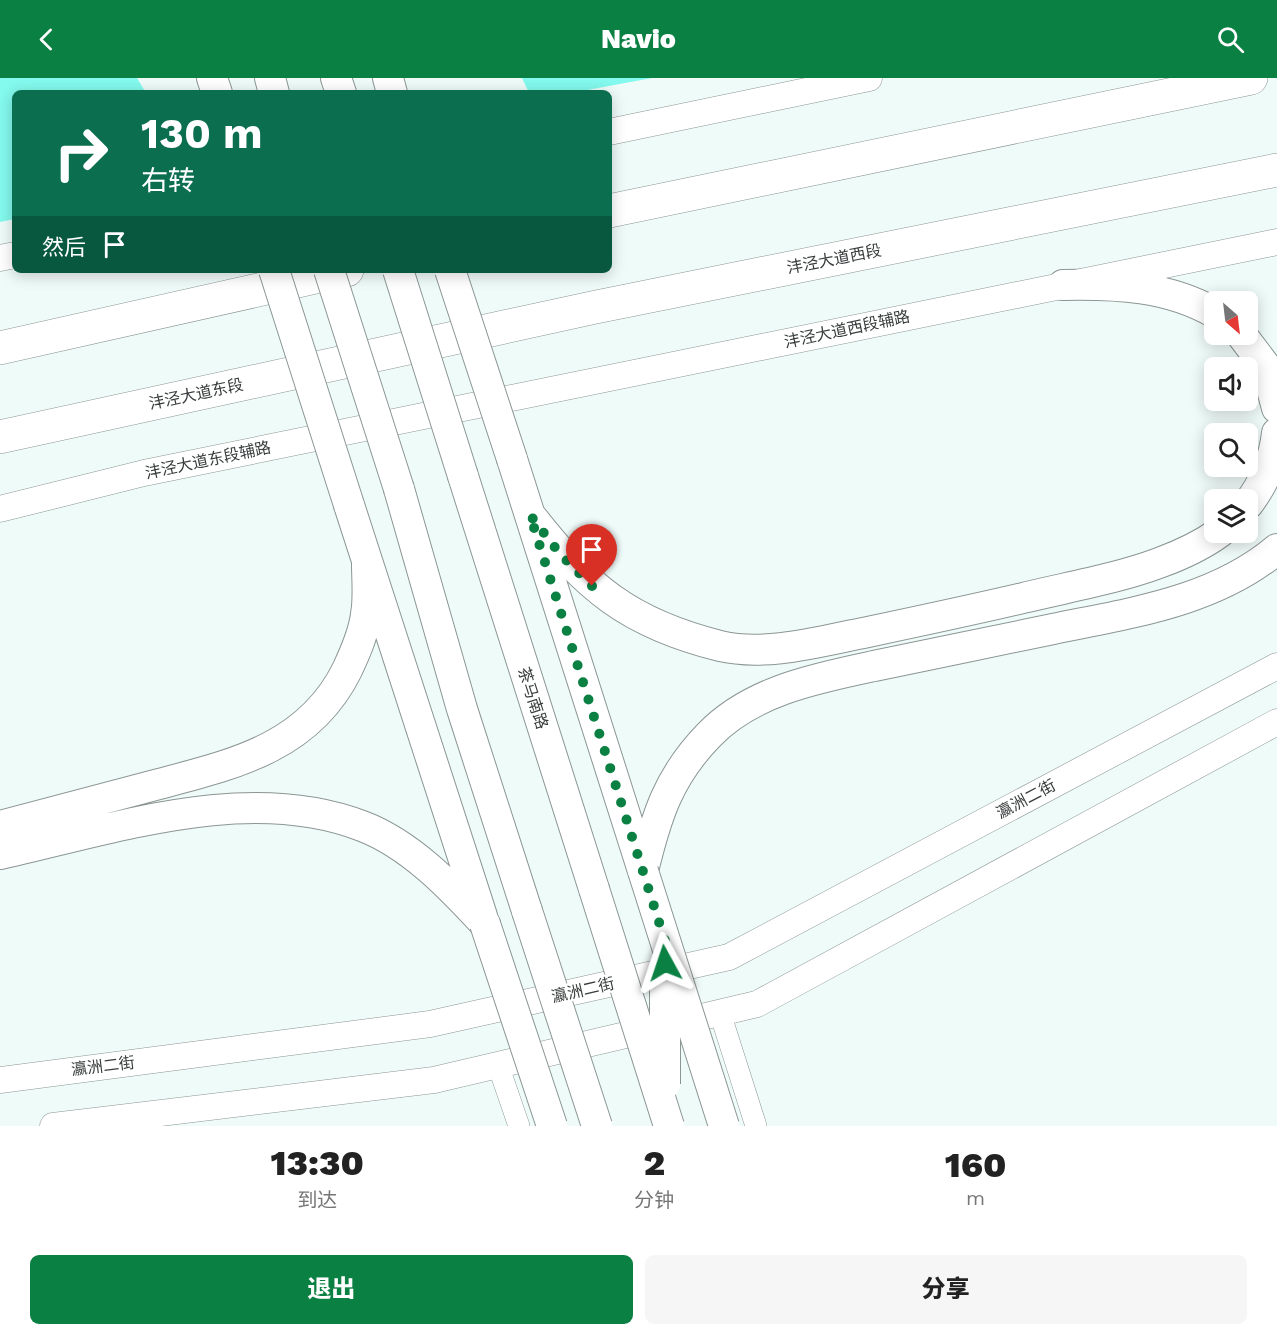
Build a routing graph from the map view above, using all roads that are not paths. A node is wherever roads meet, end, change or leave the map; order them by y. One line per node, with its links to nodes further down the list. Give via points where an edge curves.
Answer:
1 (869, 78): 3 (street)
2 (1251, 78): 5 (main road)
3 (612, 131)
4 (1277, 170): 16 (main road, 沣泾大道西段)
5 (612, 210)
6 (1277, 242): 12 (street, 沣泾大道西段辅路)
7 (275, 273): 26 (main road, bridge)
8 (330, 273): 42 (main road, bridge, via 399,489 462,709)
9 (333, 273): 15 (main road)
10 (399, 273): 38 (main road, 茶马南路, bridge)
11 (451, 273): 23 (main road, bridge)
12 (1063, 285): 13 (main road, via 1110,284 1155,291); 18 (street, 沣泾大道西段辅路)
13 (1204, 307)
14 (1249, 345): 17 (main road, via 1266,367)
15 (0, 348)
16 (392, 351): 20 (main road, 沣泾大道东段)
17 (1277, 408)
18 (418, 417): 22 (street, 沣泾大道东段辅路, via 144,473)
19 (1277, 433): 21 (main road, via 1271,465)
20 (0, 437)
21 (1258, 491)
22 (0, 509)
23 (530, 515): 24 (main road, via 560,554 592,586 638,617 723,646 755,648 791,647 961,613 1131,572 1181,555); 31 (main road)
24 (1204, 541)
25 (1277, 549): 31 (main road, via 1221,583 1162,606 839,674 768,695 739,710 710,734 680,769 657,815)
26 (367, 564): 29 (main road, via 366,615 354,655 337,689 316,716 288,738 216,770); 32 (main road)
27 (1277, 666): 37 (street, 瀛洲二街, via 729,957 430,1024)
28 (1277, 722): 35 (street, via 756,1004)
29 (0, 826)
30 (0, 854): 32 (main road, via 181,814 274,806 362,826 403,849)
31 (643, 872): 33 (main road, bridge)
32 (485, 924): 34 (main road, bridge)
33 (665, 941): 38 (main road, bridge); 43 (main road, bridge)
34 (510, 999): 41 (main road, bridge); 42 (main road, bridge)
35 (720, 1013): 36 (street); 44 (street)
36 (498, 1065): 39 (street, via 434,1080); 40 (street)
37 (0, 1080)
38 (667, 1120)
39 (53, 1126)
40 (519, 1126)
41 (552, 1126)
42 (595, 1126)
43 (724, 1126)
44 (756, 1126)

